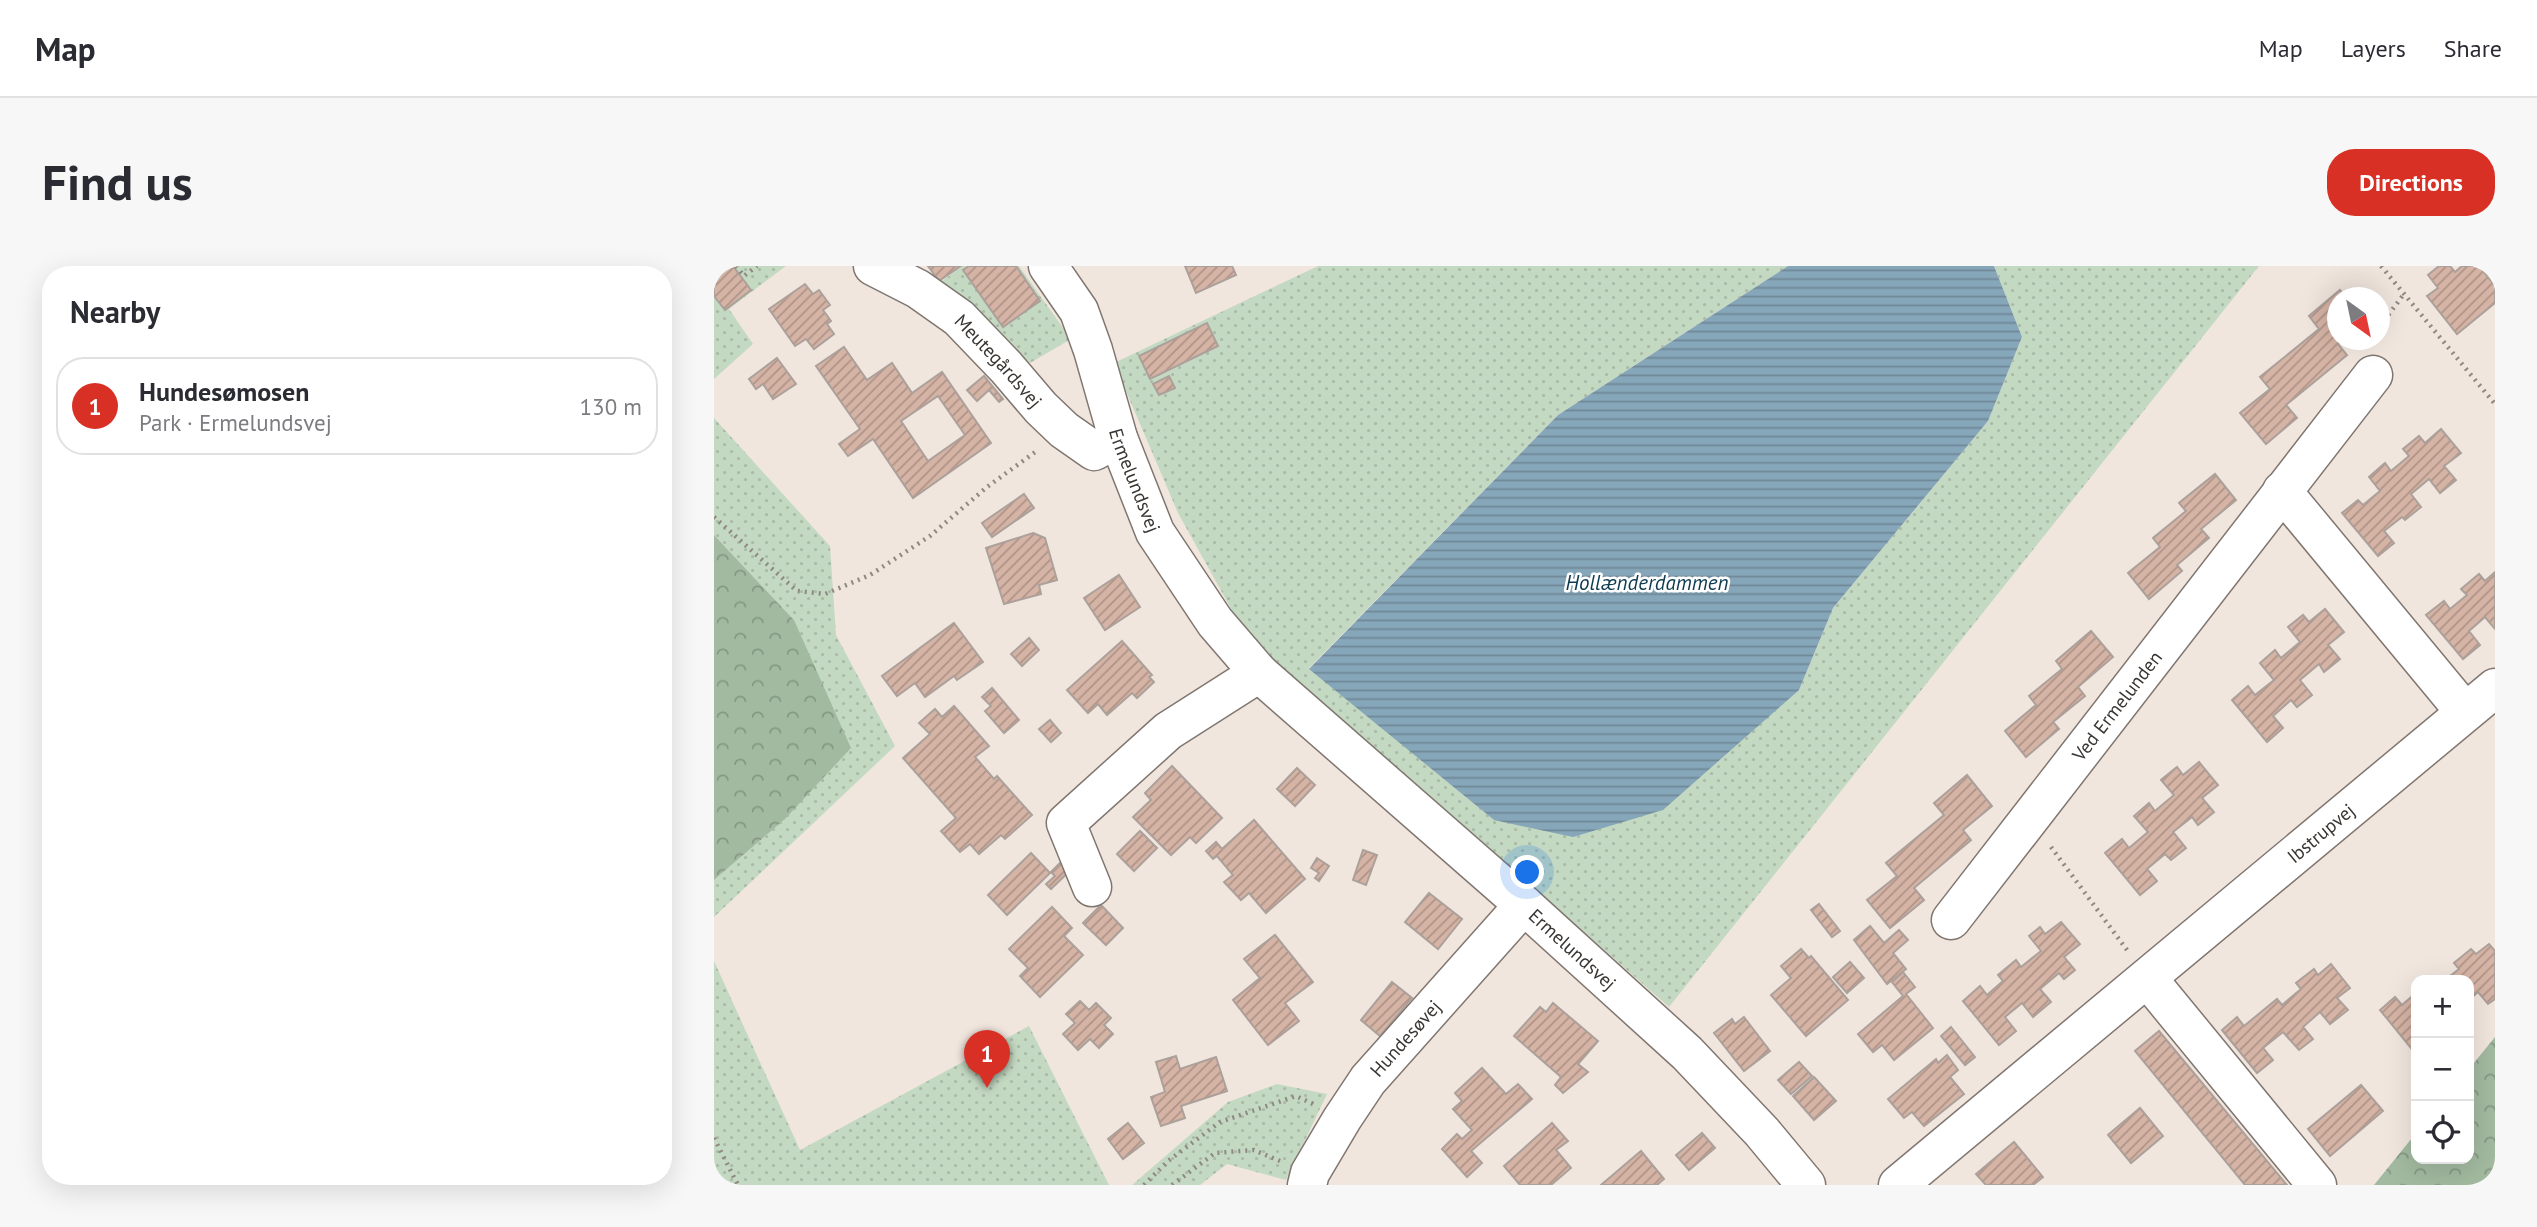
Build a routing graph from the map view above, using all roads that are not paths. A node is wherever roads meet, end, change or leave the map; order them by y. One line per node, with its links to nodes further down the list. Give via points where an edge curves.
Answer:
1 (873, 266): 4 (street, Meutegårdsvej, via 918,289 959,318 1064,430 1094,451)
2 (1048, 266): 4 (street, Ermelundsvej, via 1079,311)
3 (2373, 375): 5 (street, Ved Ermelunden)
4 (1118, 438): 6 (street, Ermelundsvej, via 1154,532 1215,622)
5 (2282, 491): 8 (street); 11 (street, Ved Ermelunden)
6 (1259, 673): 9 (street, via 1168,731 1066,823); 10 (street, Ermelundsvej)
7 (2495, 688): 8 (street, Ibstrupvej)
8 (2465, 712): 12 (street, Ibstrupvej)
9 (1092, 887)
10 (1524, 905): 13 (street, Hundesøvej, via 1368,1080); 14 (street, Ermelundsvej, via 1688,1052)
11 (1951, 920)
12 (2148, 979): 15 (street, Ibstrupvej); 16 (street)
13 (1309, 1179)
14 (1806, 1185)
15 (1898, 1185)
16 (2316, 1185)

